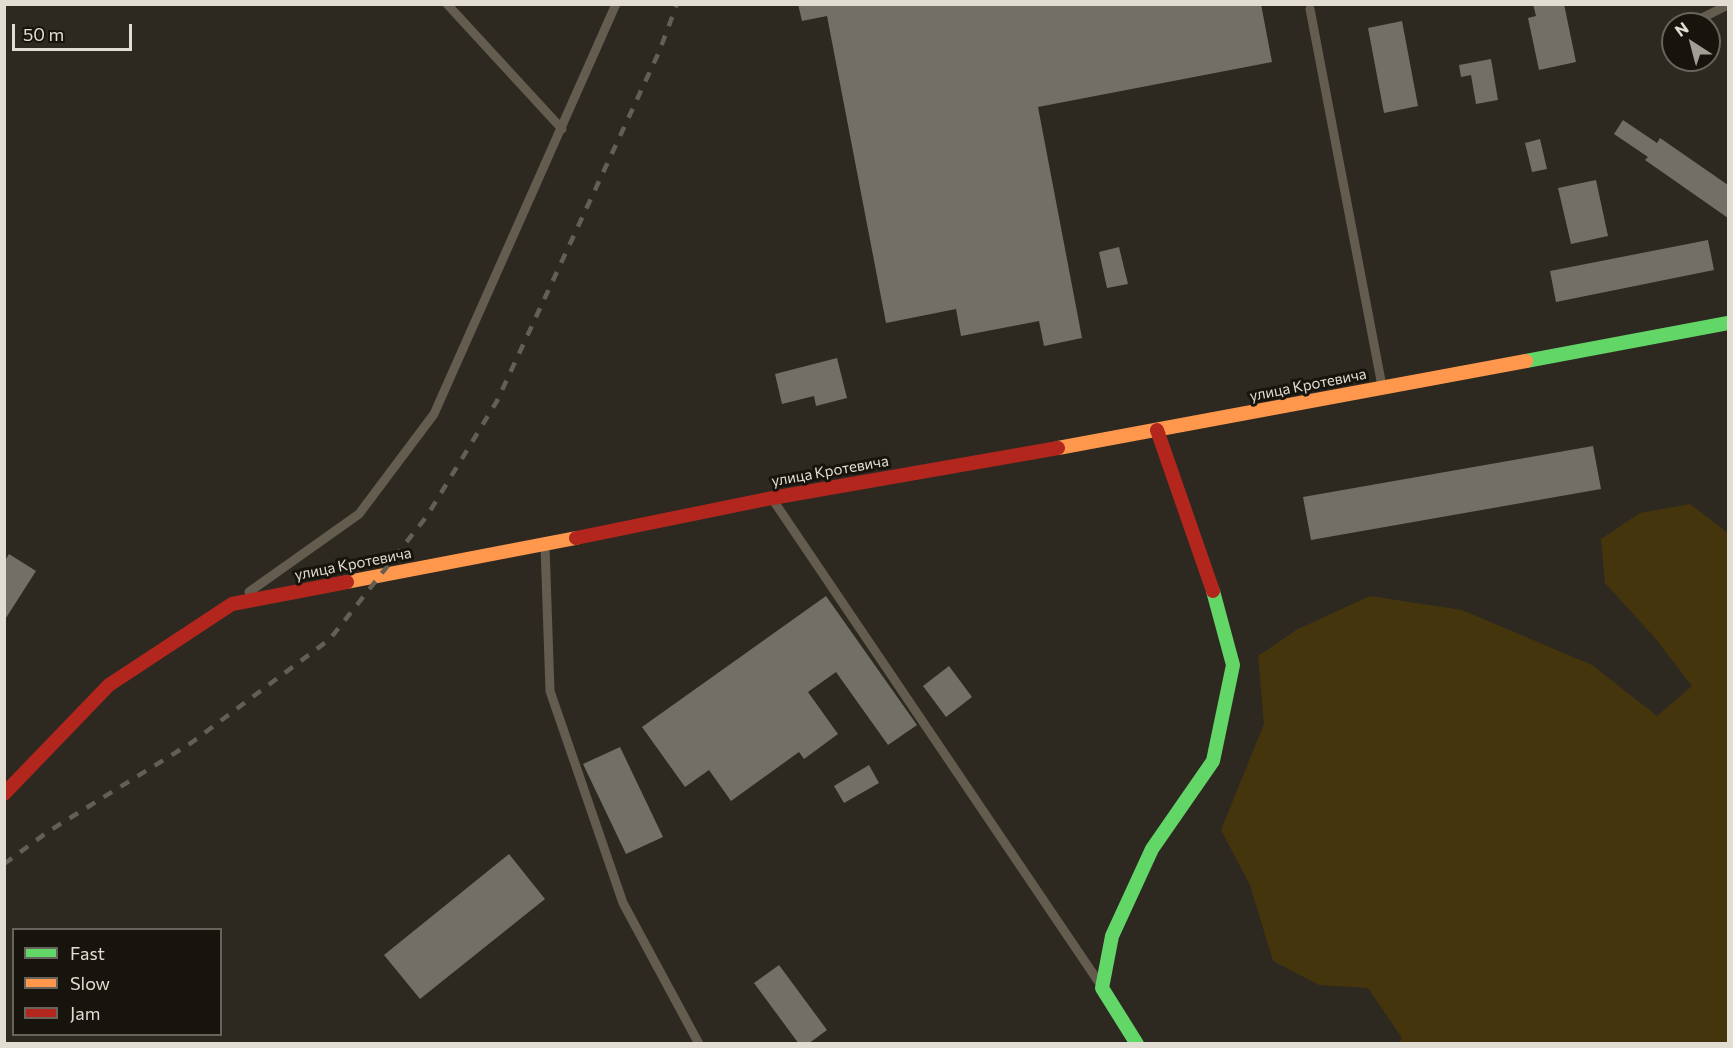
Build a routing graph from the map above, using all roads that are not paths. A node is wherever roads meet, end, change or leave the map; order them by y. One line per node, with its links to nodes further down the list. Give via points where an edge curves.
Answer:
1 (447, 4): 6 (lane)
2 (616, 4): 6 (lane)
3 (1728, 5): 5 (lane)
4 (1310, 9): 8 (lane)
5 (1714, 12)
6 (562, 129): 12 (lane, via 434,414 359,514)
7 (1728, 323): 8 (street, улица Кротевича)
8 (1382, 388): 9 (street, улица Кротевича)
9 (1157, 430): 10 (street, улица Кротевича); 14 (street, via 1208,574 1233,665 1213,760 1152,849 1112,936)
10 (772, 498): 11 (street, улица Кротевича); 14 (lane)
11 (545, 544): 12 (street, улица Кротевича); 15 (lane, via 550,691 623,903)
12 (232, 603): 13 (street, улица Кротевича, via 109,685)
13 (4, 794)
14 (1102, 988): 16 (street)
15 (699, 1044)
16 (1137, 1044)

